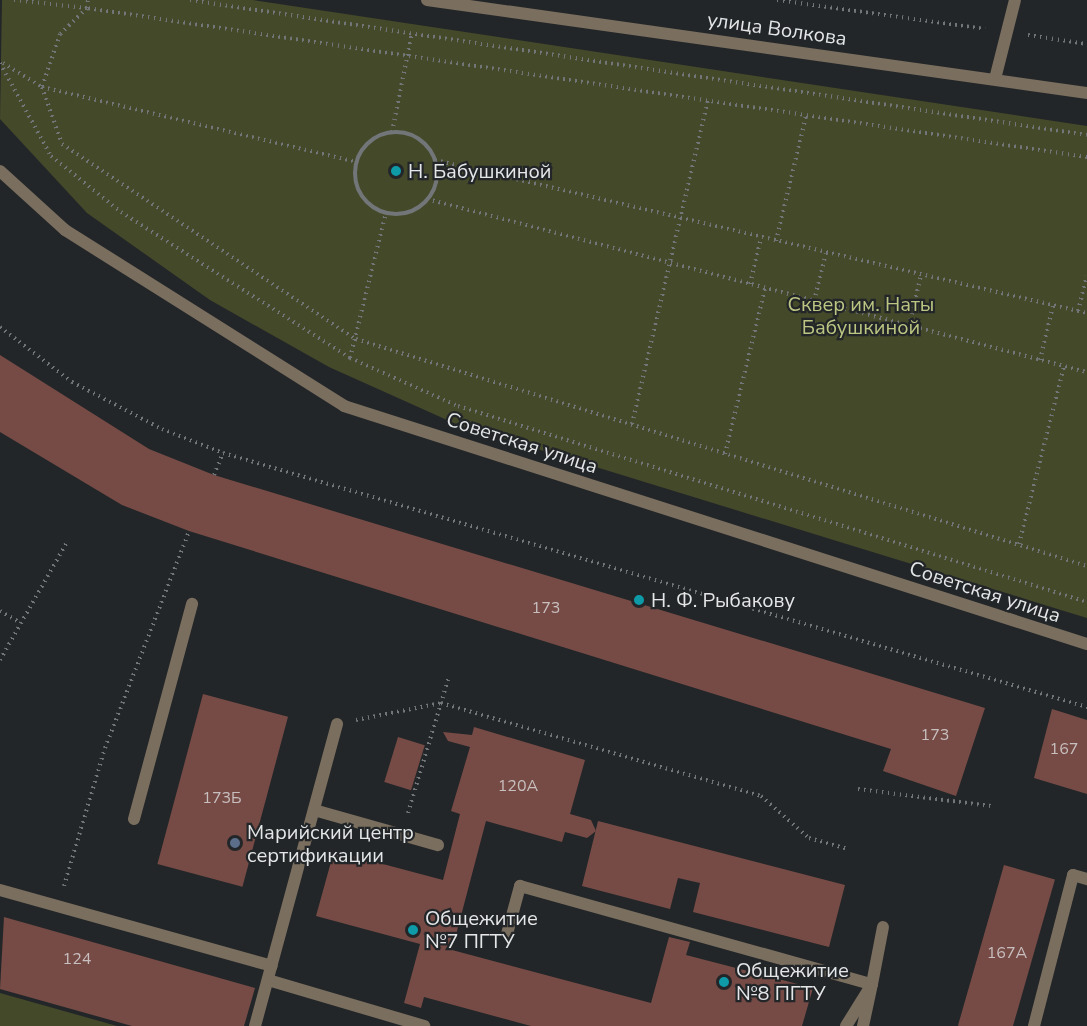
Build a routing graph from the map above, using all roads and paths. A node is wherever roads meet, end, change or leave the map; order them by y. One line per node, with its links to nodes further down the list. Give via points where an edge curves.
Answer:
1 (14, 0): 7 (path)
2 (88, 0): 7 (path)
3 (190, 0): 9 (path)
4 (426, 0): 13 (street, улица Волкова)
5 (777, 0): 8 (path)
6 (1015, 0): 8 (street)
7 (87, 8): 11 (path); 14 (path, via 60,34)
8 (1007, 32): 10 (path); 13 (street)
9 (412, 33): 11 (path); 19 (path)
10 (1087, 44)
11 (408, 56): 16 (path); 18 (path)
12 (0, 62): 14 (path); 42 (path, via 51,156 122,212)
13 (995, 80): 15 (street, улица Волкова)
14 (42, 87): 22 (path); 41 (path, via 62,144)
15 (1087, 93)
16 (708, 101): 17 (path); 26 (path)
17 (807, 116): 20 (path); 28 (path)
18 (392, 132): 21 (path, via 424,142); 22 (path, via 372,139)
19 (1087, 135)
20 (1087, 157)
21 (435, 160): 24 (path, via 436,181); 26 (path)
22 (356, 162): 25 (path, via 357,188)
23 (0, 171): 58 (street, Советская улица, via 65,230 344,406)
24 (427, 199): 25 (path, via 412,211); 30 (path)
25 (386, 213): 41 (path)
26 (680, 219): 27 (path); 30 (path)
27 (761, 237): 28 (path); 33 (path)
28 (776, 241): 29 (path)
29 (826, 253): 31 (path); 35 (path)
30 (669, 264): 33 (path); 46 (path)
31 (921, 275): 36 (path); 39 (path)
32 (1087, 276): 37 (path)
33 (750, 284): 34 (path)
34 (765, 289): 35 (path); 48 (path)
35 (814, 301): 39 (path)
36 (1053, 306): 37 (path); 43 (path)
37 (1078, 311): 38 (path)
38 (1087, 313)
39 (909, 326): 43 (path)
40 (0, 327): 47 (path, via 72,382 162,429)
41 (356, 339): 42 (path); 46 (path)
42 (350, 358): 54 (path, via 458,406)
43 (1040, 360): 44 (path)
44 (1064, 366): 45 (path); 52 (path)
45 (1087, 372)
46 (632, 424): 48 (path)
47 (224, 453): 49 (path); 62 (path)
48 (726, 454): 52 (path)
49 (214, 475)
50 (189, 531): 73 (path, via 105,748)
51 (68, 542): 57 (path)
52 (1018, 544): 53 (path)
53 (1087, 566)
54 (1087, 602)
55 (192, 604): 67 (street)
56 (0, 611): 57 (path)
57 (21, 623): 59 (path)
58 (1087, 644)
59 (0, 660)
60 (449, 676): 61 (path)
61 (441, 703): 63 (path); 68 (path); 70 (path, via 761,796 809,838)
62 (1087, 707)
63 (338, 724): 66 (street)
64 (858, 789): 65 (path)
65 (991, 806)
66 (314, 810): 68 (street); 76 (street)
67 (134, 819)
68 (401, 834): 69 (street)
69 (438, 844)
70 (848, 849)
71 (1087, 879): 83 (street, via 1073,875)
72 (0, 890): 73 (street)
73 (58, 907): 76 (street)
74 (883, 927): 78 (street)
75 (507, 934): 78 (street, via 520,886)
76 (272, 966): 77 (street)
77 (268, 980): 79 (street); 80 (street)
78 (872, 984): 81 (street); 82 (street)
79 (255, 1026)
80 (424, 1026)
81 (846, 1026)
82 (863, 1026)
83 (1034, 1026)

